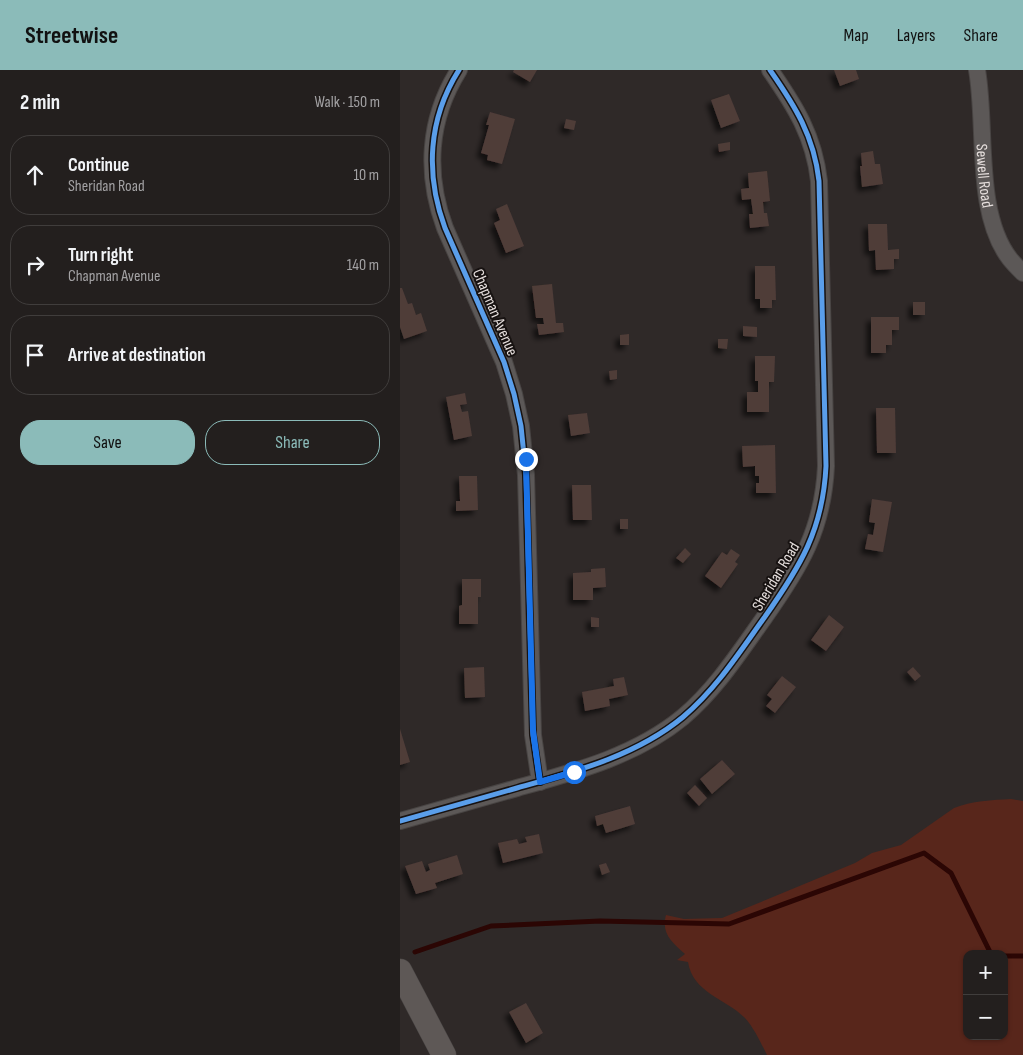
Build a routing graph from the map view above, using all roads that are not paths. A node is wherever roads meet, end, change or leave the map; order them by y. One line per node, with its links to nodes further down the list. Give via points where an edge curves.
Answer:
1 (459, 70): 5 (street, Chapman Avenue, via 437,118 432,149 433,181 445,228 504,362 521,426 526,475 533,730)
2 (770, 70): 5 (street, Sheridan Road, via 805,127 819,180 827,445 824,490 815,527 791,580 730,665 682,718 647,742 601,762)
3 (977, 70): 4 (street, Sewell Road, via 985,187 990,214 1005,252)
4 (1023, 273)
5 (540, 782): 6 (street, Sheridan Road)
6 (400, 822)
7 (400, 971): 8 (street)
8 (444, 1055)

